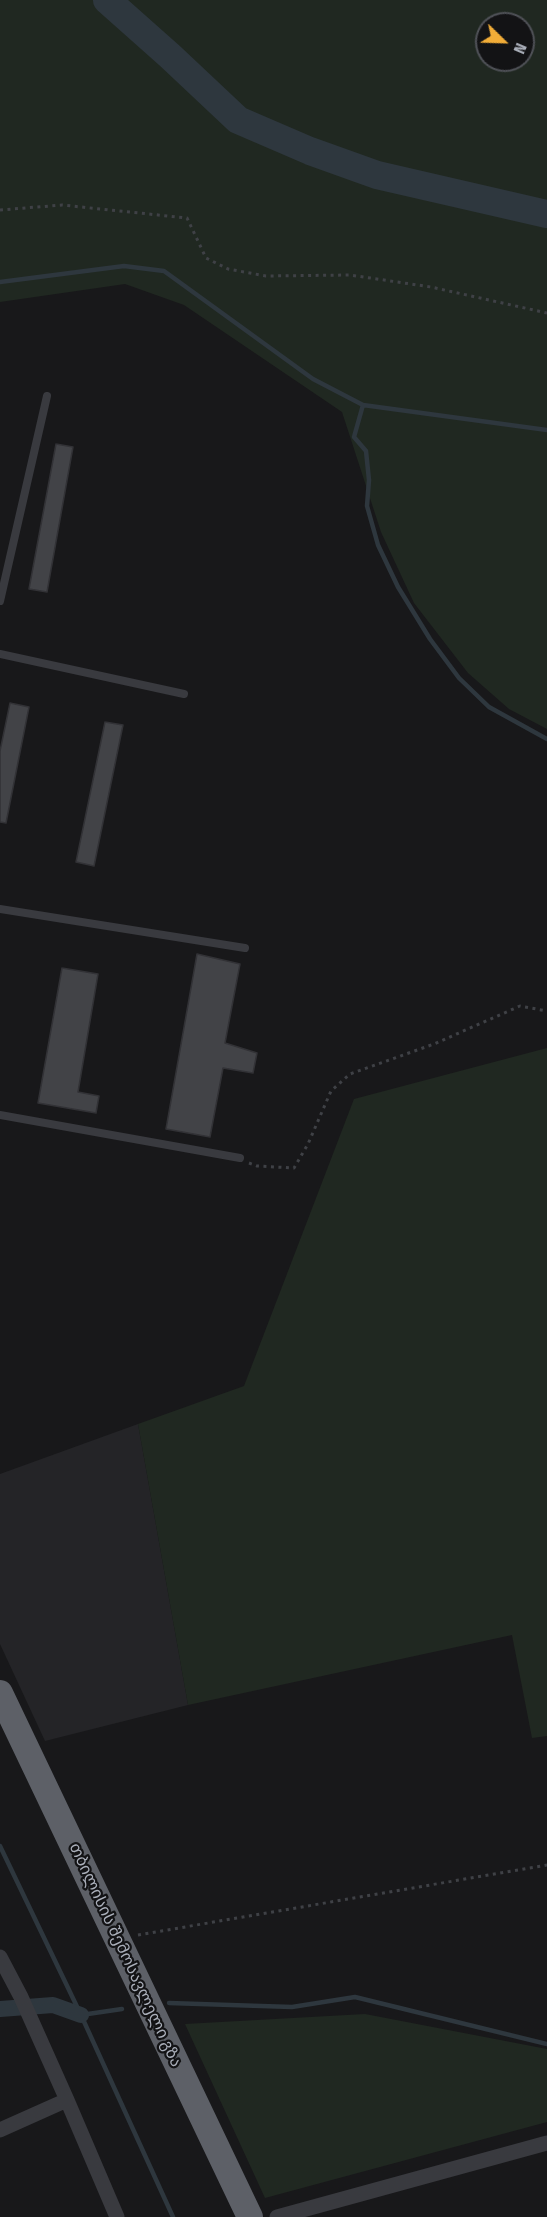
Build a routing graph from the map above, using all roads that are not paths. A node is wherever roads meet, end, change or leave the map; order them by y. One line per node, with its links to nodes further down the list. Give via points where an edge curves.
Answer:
1 (47, 396): 2 (lane)
2 (0, 601)
3 (0, 654): 4 (lane)
4 (184, 694)
5 (0, 909): 6 (lane)
6 (245, 948)
7 (0, 1115): 8 (lane)
8 (240, 1158)
9 (0, 1693): 15 (highway, თბილისის შემოსავლელი გზა)
10 (0, 1957): 11 (street)
11 (67, 2100): 12 (street); 14 (street)
12 (0, 2130)
13 (547, 2143): 16 (street)
14 (117, 2217)
15 (250, 2217)
16 (277, 2217)

